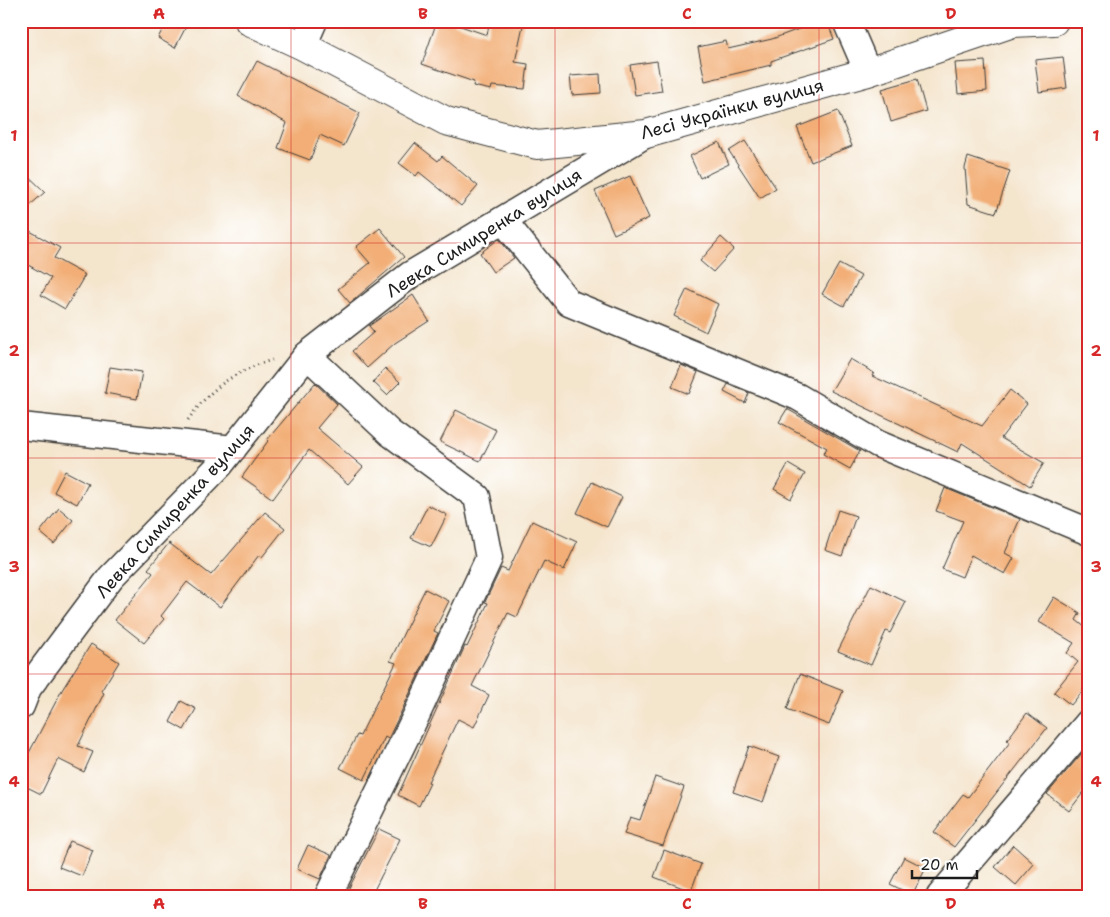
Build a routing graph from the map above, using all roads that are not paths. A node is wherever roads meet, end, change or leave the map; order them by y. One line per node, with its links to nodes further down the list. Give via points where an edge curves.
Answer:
1 (249, 21): 6 (street, Лесі Українки вулиця)
2 (314, 21): 6 (street)
3 (846, 21): 7 (street)
4 (1054, 21): 5 (street, Лесі Українки вулиця)
5 (980, 27): 7 (street, Лесі Українки вулиця)
6 (303, 46): 8 (street, Лесі Українки вулиця, via 446,121 537,145)
7 (868, 72): 8 (street, Лесі Українки вулиця)
8 (646, 134): 9 (street, Левка Симиренка вулиця)
9 (503, 220): 10 (street, Левка Симиренка вулиця, via 410,275); 13 (street, via 569,303 798,397 878,444)
10 (307, 355): 12 (street, Левка Симиренка вулиця); 16 (street, via 390,433 477,497 489,558)
11 (21, 426): 12 (street)
12 (233, 449): 14 (street, Левка Симиренка вулиця, via 111,577 28,688)
13 (1089, 532)
14 (21, 706)
15 (1089, 722): 17 (street)
16 (328, 896)
17 (940, 896)

